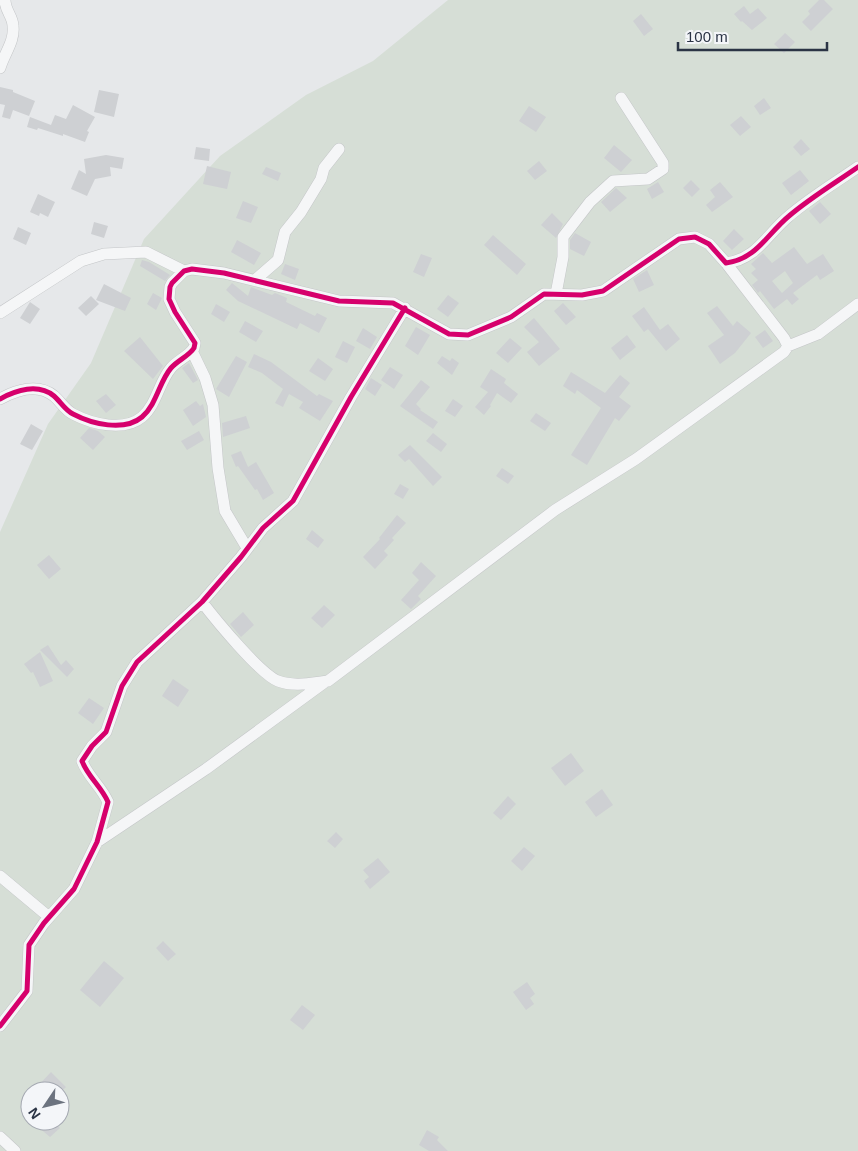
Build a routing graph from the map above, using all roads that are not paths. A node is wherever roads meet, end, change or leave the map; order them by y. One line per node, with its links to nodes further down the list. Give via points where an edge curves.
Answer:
1 (5, 0): 2 (street, via 14,28)
2 (0, 68)
3 (621, 98): 9 (street, via 663,163 662,169 648,179 613,181 590,202 564,237)
4 (339, 149): 8 (street, via 324,168 301,212 285,232 278,260)
5 (858, 167): 6 (street, via 788,217 756,251 738,262)
6 (726, 263): 9 (street, via 709,244 695,237 679,239 603,291 582,295); 13 (street)
7 (184, 271): 8 (street, via 224,273); 12 (street, via 146,252 104,254 80,261); 14 (street, via 170,287 169,299 194,343)
8 (255, 280): 11 (street, via 339,302 393,302)
9 (556, 294): 11 (street, via 544,294 510,317 468,335 449,334)
10 (858, 304): 13 (street, via 818,334)
11 (405, 308): 16 (street, via 293,501 263,528)
12 (0, 313)
13 (788, 346): 18 (street, via 636,459 555,510)
14 (192, 351): 15 (street, via 170,368 153,403 143,416 129,424 106,425 74,415 48,392 40,390 15,391); 16 (street, via 213,405 225,511)
15 (0, 399)
16 (248, 548): 17 (street)
17 (202, 602): 18 (street, via 233,639 276,680 304,685); 19 (street, via 138,662 122,686 106,732 82,761 108,802)
18 (328, 680): 19 (street, via 206,769)
19 (97, 842): 21 (street, via 74,889)
20 (0, 876): 21 (street)
21 (49, 917): 22 (street, via 29,945 26,991)
22 (0, 1026)
23 (0, 1137): 24 (street)
24 (15, 1151)

